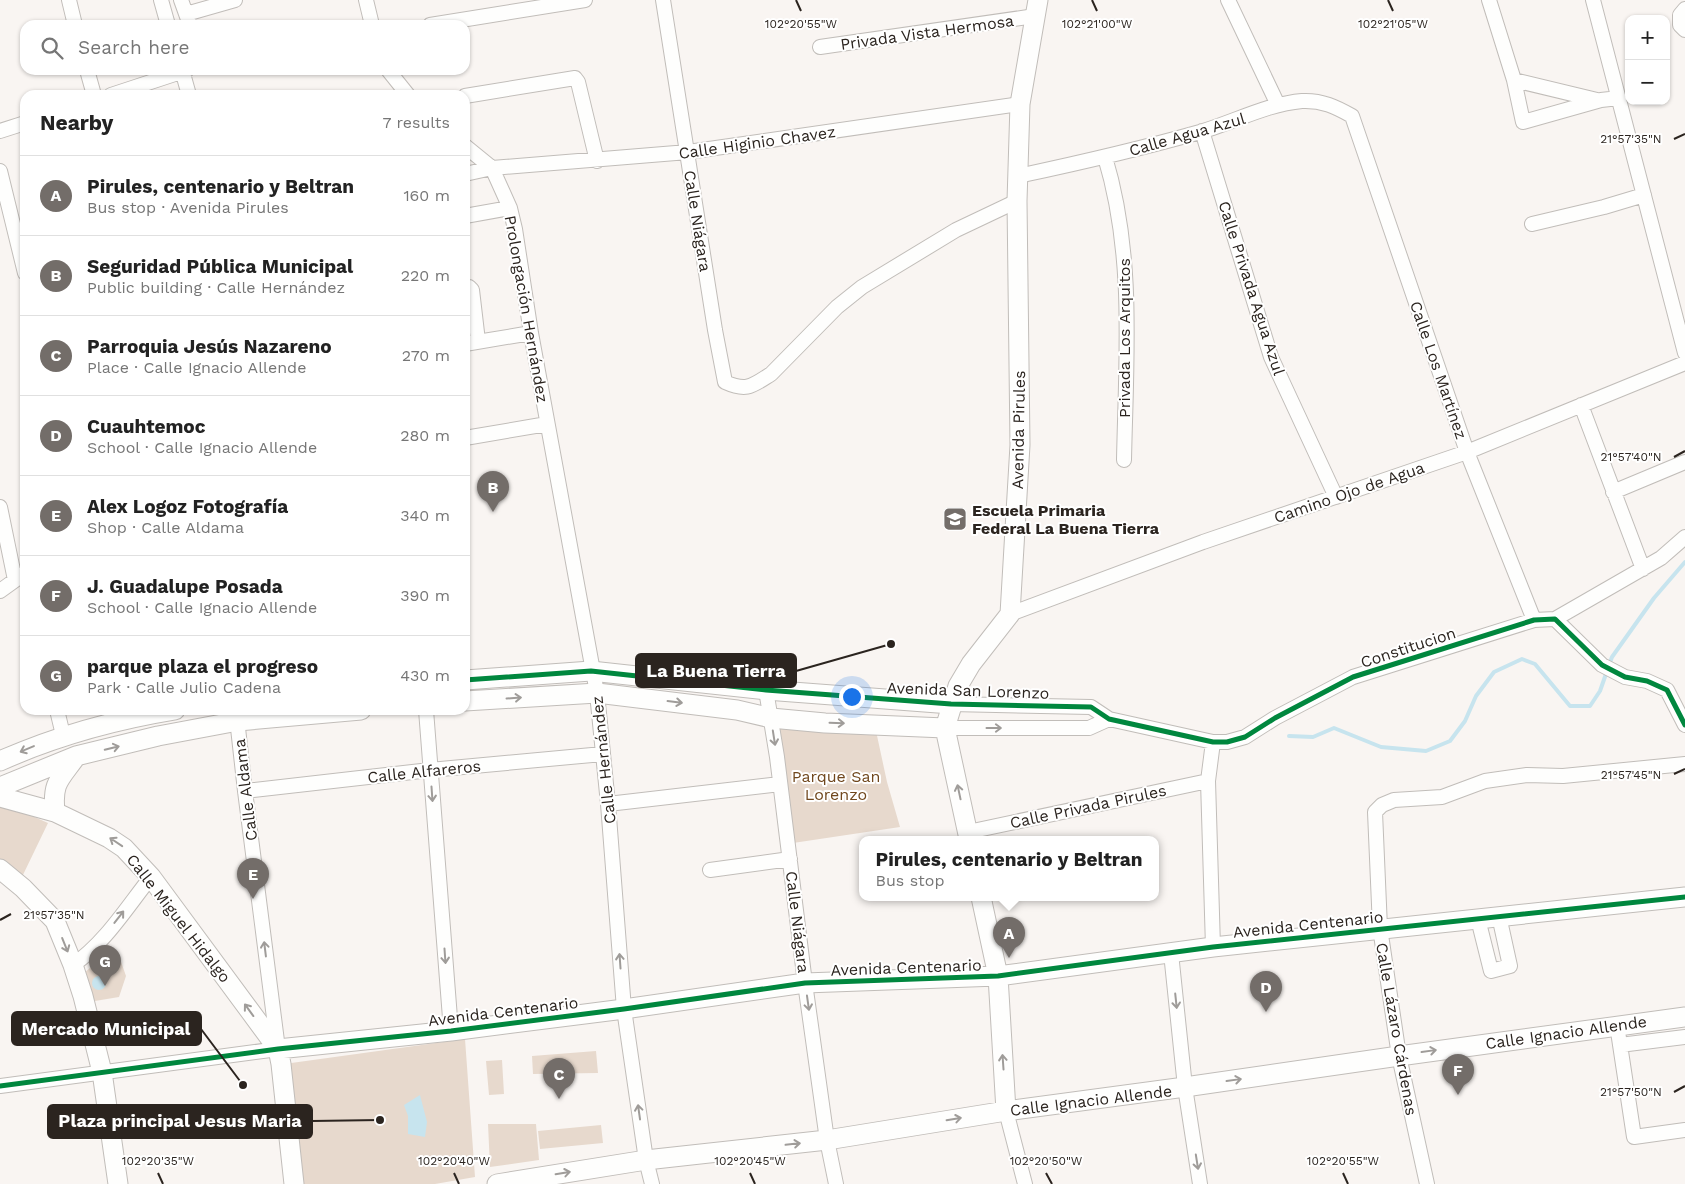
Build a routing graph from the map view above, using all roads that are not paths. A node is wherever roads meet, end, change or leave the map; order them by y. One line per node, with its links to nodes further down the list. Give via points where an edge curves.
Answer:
1 (69, 0): 14 (street)
2 (161, 0): 15 (street)
3 (181, 0): 13 (street)
4 (235, 0): 13 (street)
5 (366, 0): 16 (street)
6 (585, 0): 17 (street)
7 (663, 0): 39 (street, Calle Niágara)
8 (1228, 0): 33 (street)
9 (1489, 0): 24 (street)
10 (1593, 0): 30 (street)
11 (1036, 8): 19 (street, Privada Vista Hermosa); 32 (street, Avenida Pirules)
12 (1685, 9): 18 (street, via 1680,15 1680,24)
13 (188, 19)
14 (74, 20)
15 (167, 20)
16 (371, 20)
17 (461, 20)
18 (1685, 30)
19 (820, 47)
20 (88, 75): 25 (street)
21 (169, 75): 26 (street)
22 (185, 75): 27 (street)
23 (392, 75): 28 (street)
24 (1514, 80): 31 (street); 31 (street, via 1523,122)
25 (93, 90)
26 (126, 90)
27 (189, 90)
28 (404, 90)
29 (470, 95): 41 (street, via 576,78)
30 (1619, 98): 31 (street); 46 (street)
31 (1601, 100)
32 (1020, 104): 39 (street, Calle Higinio Chavez); 45 (street, Avenida Pirules)
33 (1278, 105): 34 (street, Calle Agua Azul, via 1304,101 1332,104); 37 (street, Calle Agua Azul)
34 (1352, 116): 60 (street, Calle Los Martínez)
35 (20, 125): 36 (street)
36 (0, 131)
37 (1202, 131): 40 (street, Calle Agua Azul); 64 (street, Calle Privada Agua Azul, via 1271,357)
38 (470, 150): 42 (street)
39 (688, 152): 41 (street, Calle Higinio Chavez); 47 (street, Calle Niágara, via 725,382 738,388 748,388 771,374 836,307 862,287 956,230)
40 (1105, 157): 45 (street, Calle Agua Azul); 61 (street, Privada Los Arquitos, via 1123,237 1127,303)
41 (597, 161): 42 (street, Calle Higinio Chavez)
42 (492, 168): 44 (street, Calle Higinio Chavez); 48 (street, Prolongación Hernández)
43 (0, 171): 51 (street)
44 (470, 173)
45 (1018, 176): 47 (street, Avenida Pirules)
46 (1644, 195): 50 (street); 55 (street)
47 (1018, 201): 70 (street, Avenida Pirules, via 1020,445)
48 (510, 208): 49 (street); 53 (street, Prolongación Hernández)
49 (470, 215)
50 (1532, 224)
51 (20, 253)
52 (470, 288): 54 (street)
53 (531, 333): 54 (street); 58 (street, Prolongación Hernández)
54 (471, 343)
55 (1685, 353)
56 (1685, 363): 57 (street, Camino Ojo de Agua)
57 (1581, 405): 60 (street, Camino Ojo de Agua); 63 (street)
58 (547, 424): 59 (street); 73 (street, Calle Hernández)
59 (470, 437)
60 (1467, 452): 64 (street, Camino Ojo de Agua); 72 (street, Calle Los Martínez)
61 (1124, 460)
62 (1685, 462): 63 (street)
63 (1613, 492): 67 (street)
64 (1336, 497): 70 (street, Camino Ojo de Agua)
65 (0, 508): 68 (street)
66 (1685, 537): 67 (street, via 1661,558)
67 (1643, 568): 71 (street)
68 (20, 576): 69 (street)
69 (0, 592)
70 (1010, 614): 78 (street, via 971,664)
71 (1555, 619): 72 (street, Constitucion); 86 (street, via 1602,665 1625,677 1647,681 1667,690)
72 (1534, 620): 89 (street, Constitucion, via 1353,678 1245,737)
73 (592, 671): 74 (street, Avenida San Lorenzo); 75 (street, Avenida San Lorenzo); 76 (street, Calle Hernández)
74 (470, 680)
75 (766, 690): 78 (street, Avenida San Lorenzo); 84 (street, Calle Niágara)
76 (597, 693): 77 (street, one-way to 76); 84 (street, one-way to 84, via 738,710); 90 (street, Calle Hernández)
77 (470, 702)
78 (951, 704): 85 (street, Avenida San Lorenzo, via 1091,707); 87 (street)
79 (58, 715): 88 (street)
80 (148, 715): 88 (street)
81 (258, 715): 83 (street)
82 (426, 715): 94 (street)
83 (237, 716): 91 (street, one-way to 83); 98 (street, Calle Aldama)
84 (771, 718): 87 (street, one-way to 87); 96 (street, Calle Niágara, one-way to 96)
85 (1109, 719): 87 (street, one-way to 85, via 1088,728); 89 (street, Constitucion)
86 (1685, 725)
87 (945, 728): 102 (street, one-way to 87)
88 (64, 735): 92 (street, one-way to 92)
89 (1213, 742): 95 (street)
90 (603, 754): 94 (street, Calle Alfareros); 100 (street, Calle Hernández)
91 (76, 756): 97 (street); 101 (street, via 53,794)
92 (0, 761)
93 (1685, 764): 111 (street, Calle Lázaro Cárdenas, via 1563,776 1527,775 1485,781 1442,797 1394,800 1382,805 1375,812)
94 (430, 770): 98 (street, Calle Alfareros); 120 (street, one-way to 120)
95 (1208, 781): 102 (street, Calle Privada Pirules); 112 (street)
96 (780, 784): 100 (street); 103 (street, Calle Niágara)
97 (0, 787)
98 (245, 791): 123 (street, Calle Aldama, one-way to 98)
99 (0, 797): 101 (street, Calle Miguel Hidalgo)
100 (608, 804): 117 (street, Calle Hernández, one-way to 100)
101 (55, 812): 106 (street, Calle Miguel Hidalgo, one-way to 101, via 124,848)
102 (968, 836)
103 (790, 859): 105 (street); 116 (street, Calle Niágara)
104 (0, 869): 114 (street, one-way to 114, via 55,921)
105 (710, 870)
106 (151, 877): 114 (street, one-way to 106, via 103,937); 123 (street, Calle Miguel Hidalgo, one-way to 106)
107 (1685, 897): 109 (street, Avenida Centenario)
108 (982, 901): 115 (street)
109 (1499, 916): 110 (street, Avenida Centenario); 110 (street, via 1510,966 1491,972)
110 (1478, 919): 111 (street, Avenida Centenario)
111 (1380, 928): 112 (street, Avenida Centenario); 124 (street, Calle Lázaro Cárdenas)
112 (1213, 947): 113 (street, Avenida Centenario)
113 (1171, 953): 115 (street, Avenida Centenario); 127 (street, one-way to 127)
114 (73, 965): 125 (street)
115 (998, 976): 116 (street, Avenida Centenario); 128 (street, one-way to 115)
116 (805, 983): 117 (street, Avenida Centenario); 130 (street, Calle Niágara, one-way to 130)
117 (624, 1010): 120 (street, Avenida Centenario); 131 (street, Calle Hernández, one-way to 117)
118 (1685, 1017): 119 (street, Calle Ignacio Allende)
119 (1617, 1025): 122 (street); 124 (street, Calle Ignacio Allende, one-way to 119)
120 (451, 1031): 123 (street, Avenida Centenario)
121 (1685, 1037): 122 (street)
122 (1620, 1045): 129 (street, via 1634,1138)
123 (278, 1049): 125 (street); 133 (street)
124 (1399, 1056): 127 (street, Calle Ignacio Allende, one-way to 124); 139 (street, Calle Lázaro Cárdenas)
125 (102, 1072): 126 (street); 132 (street)
126 (0, 1086)
127 (1185, 1087): 128 (street, Calle Ignacio Allende); 138 (street, one-way to 138)
128 (1006, 1111): 130 (street, Calle Ignacio Allende, one-way to 128); 137 (street)
129 (1685, 1130)
130 (827, 1140): 131 (street, Calle Ignacio Allende, one-way to 130); 136 (street, Calle Niágara)
131 (646, 1160): 134 (street, Calle Ignacio Allende, one-way to 131); 135 (street, Calle Hernández)
132 (118, 1184)
133 (294, 1184)
134 (497, 1184)
135 (652, 1184)
136 (836, 1184)
137 (1025, 1184)
138 (1200, 1184)
139 (1426, 1184)

